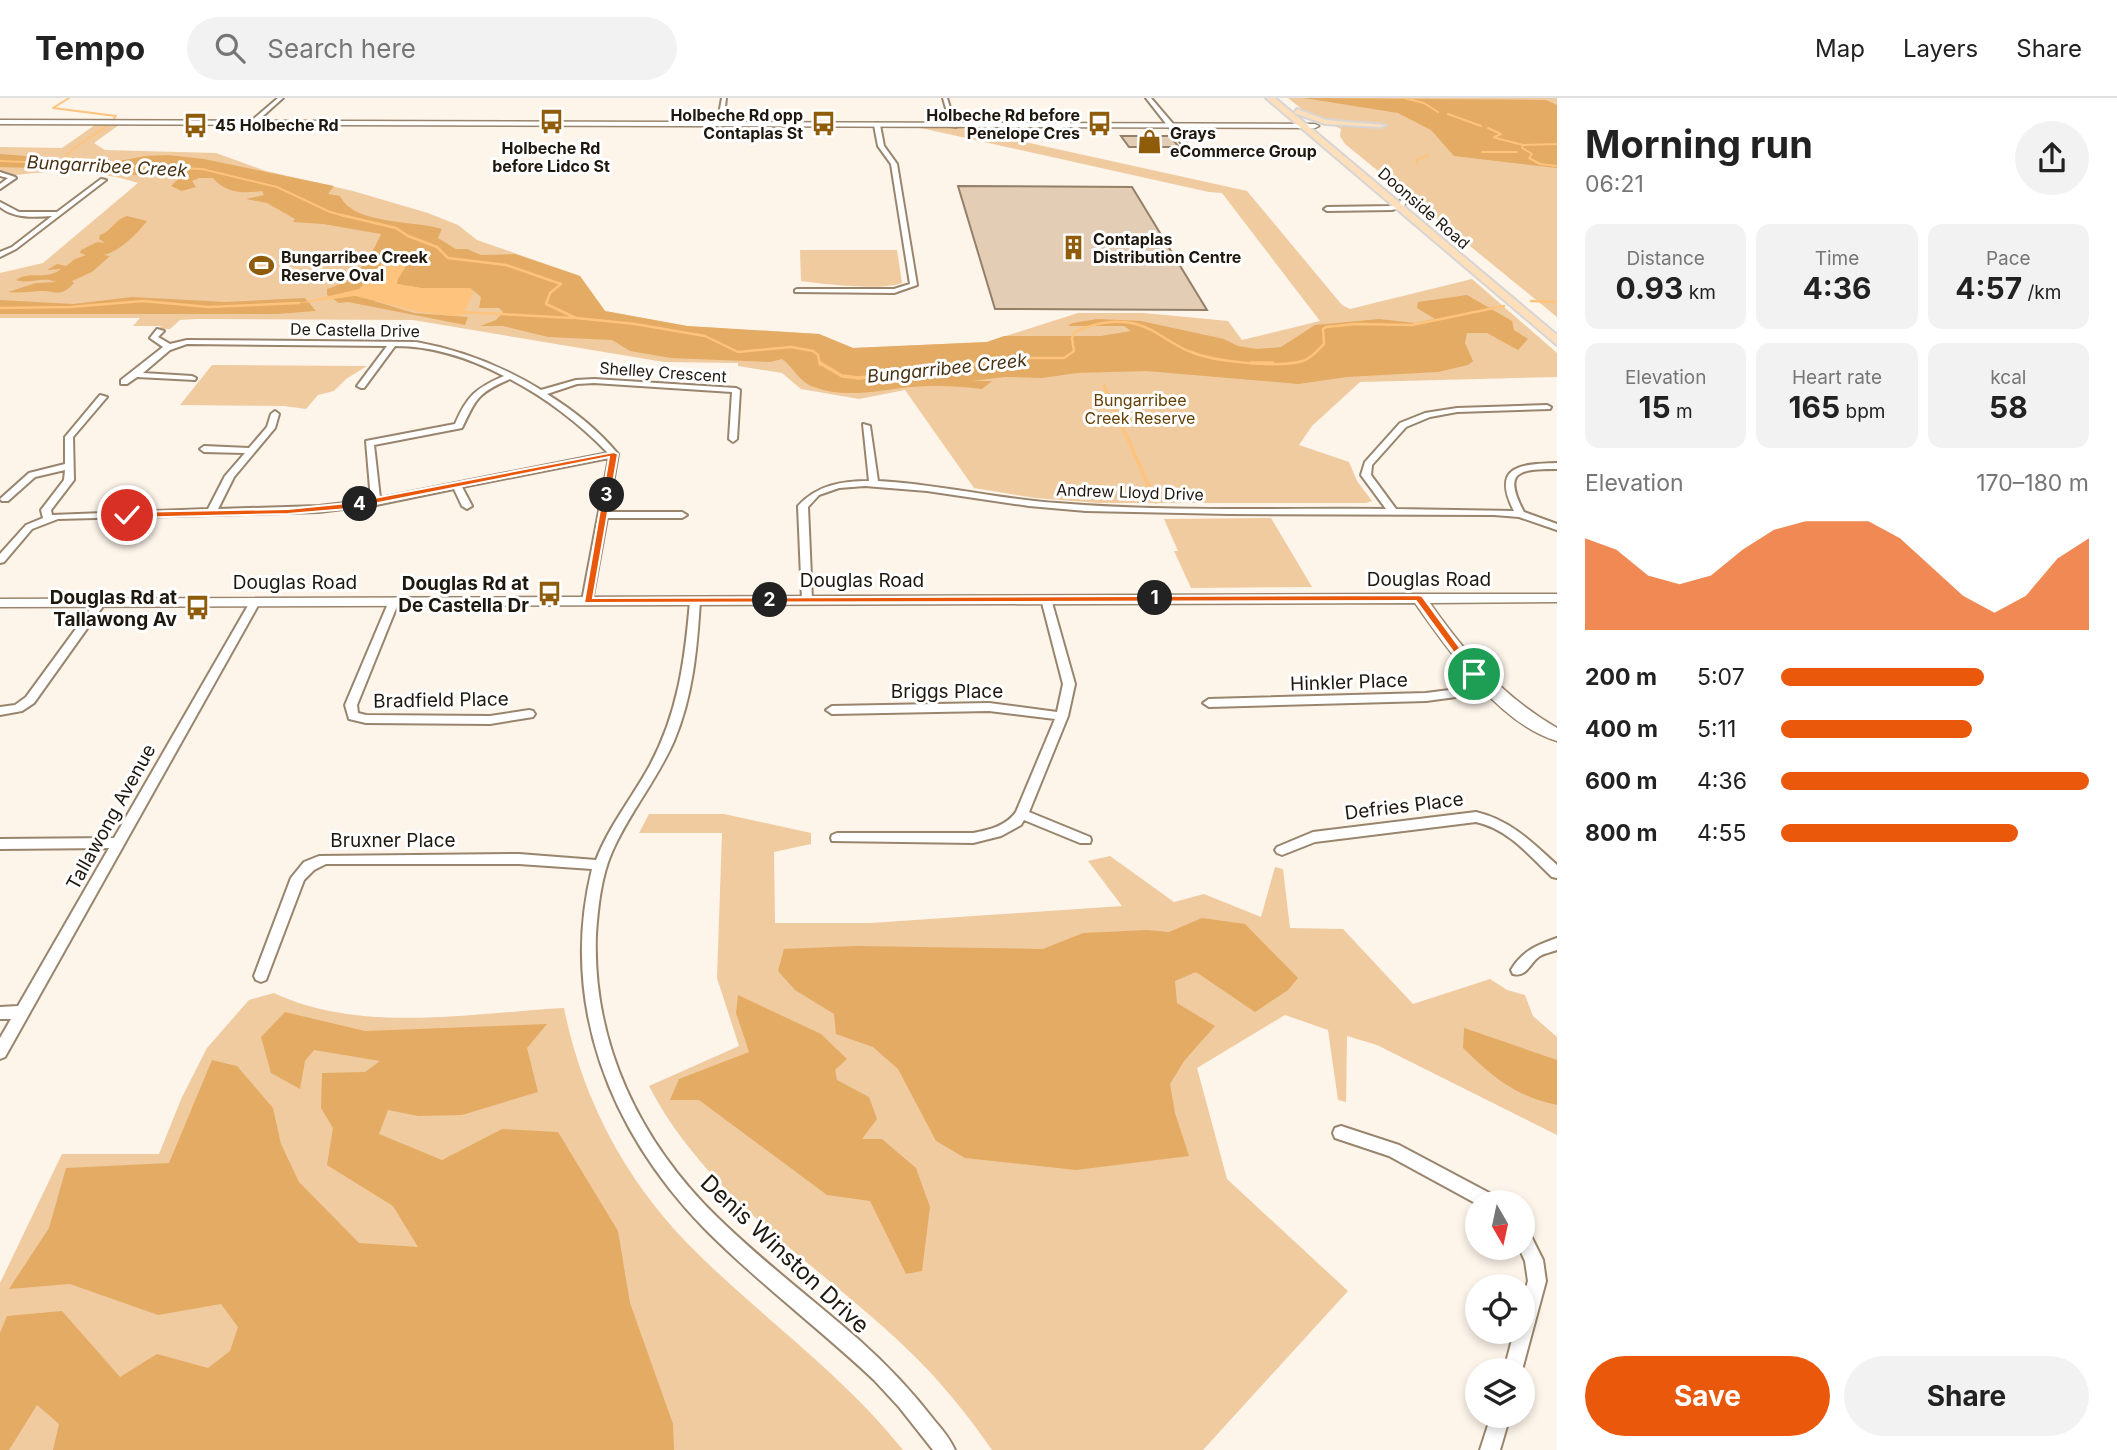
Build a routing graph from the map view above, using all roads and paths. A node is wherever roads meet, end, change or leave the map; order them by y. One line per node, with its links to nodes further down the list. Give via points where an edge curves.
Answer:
1 (281, 98): 9 (street)
2 (724, 98): 10 (street)
3 (945, 98): 12 (street)
4 (1148, 98): 14 (street)
5 (1270, 98): 7 (main road, Doonside Road)
6 (1280, 98): 7 (main road, Doonside Road)
7 (1302, 121): 13 (main road); 14 (street); 20 (main road, Doonside Road)
8 (0, 122): 9 (street)
9 (252, 123): 10 (street)
10 (720, 125): 11 (street)
11 (877, 125): 12 (street); 24 (street, via 881,146 894,164 914,285 894,291)
12 (954, 125): 14 (street)
13 (1381, 125)
14 (1171, 126): 15 (street)
15 (1187, 147)
16 (0, 174): 18 (street, via 12,178)
17 (103, 180): 22 (street)
18 (0, 187)
19 (0, 204): 22 (street, via 14,214)
20 (1395, 204): 21 (street); 25 (main road, Doonside Road); 27 (main road, Doonside Road)
21 (1327, 209)
22 (56, 214): 23 (street)
23 (0, 255)
24 (797, 291)
25 (1557, 330)
26 (160, 331): 29 (street, via 154,338)
27 (1557, 341)
28 (393, 344): 29 (street, De Castella Drive, via 191,342); 31 (street, De Castella Drive, via 453,350); 34 (street)
29 (167, 346): 30 (street)
30 (138, 375): 32 (street); 33 (street)
31 (508, 377): 35 (street, De Castella Drive); 39 (street, via 476,392)
32 (192, 378)
33 (124, 382)
34 (361, 386)
35 (541, 393): 41 (street, Shelley Crescent, via 594,380 736,390); 45 (street, De Castella Drive, via 596,434)
36 (103, 397): 46 (street, via 69,437)
37 (1547, 407): 53 (street, via 1457,410 1403,425 1368,464 1366,475)
38 (275, 414): 44 (street, via 271,428)
39 (459, 426): 42 (street)
40 (866, 426): 48 (street)
41 (733, 439)
42 (369, 443): 51 (street)
43 (204, 449): 44 (street)
44 (251, 451): 54 (street, via 230,476)
45 (614, 454): 49 (street); 57 (street)
46 (68, 466): 50 (street, via 32,475); 58 (street, via 69,480 46,510)
47 (1557, 466): 55 (street, via 1515,472 1508,494)
48 (874, 484): 53 (street, Andrew Lloyd Drive, via 1120,510); 64 (street, Andrew Lloyd Drive, via 824,489 805,502)
49 (457, 486): 51 (street); 52 (street)
50 (5, 499)
51 (376, 502): 54 (street)
52 (467, 506)
53 (1393, 512): 55 (street, Andrew Lloyd Drive)
54 (211, 513): 58 (street)
55 (1520, 514): 59 (street, Andrew Lloyd Drive)
56 (682, 515): 57 (street)
57 (604, 516): 67 (street)
58 (48, 518): 60 (street, via 29,527)
59 (1557, 527)
60 (0, 560)
61 (1419, 598): 62 (street, Douglas Road); 63 (street, Douglas Road); 71 (street, via 1462,660)
62 (1557, 598)
63 (1046, 599): 64 (street, Douglas Road); 76 (street, via 1069,684)
64 (807, 600): 68 (street, Douglas Road)
65 (255, 601): 66 (street, Douglas Road); 69 (street, Douglas Road); 81 (street, Tallawong Avenue)
66 (394, 601): 67 (street, Douglas Road); 75 (street, Bradfield Place, via 351,705 353,716 490,720)
67 (587, 601): 68 (street, Douglas Road)
68 (695, 601): 84 (street, Denis Winston Drive, via 689,680 682,708 657,764)
69 (101, 602): 70 (street, Douglas Road); 74 (street, via 30,700)
70 (0, 603)
71 (1489, 689): 72 (street, Hinkler Place, via 1426,697); 77 (street)
72 (1209, 703)
73 (832, 710): 76 (street, Briggs Place, via 989,707)
74 (0, 711)
75 (529, 714)
76 (1062, 716): 78 (street)
77 (1557, 735)
78 (1022, 814): 79 (street, via 996,833 973,838); 80 (street)
79 (837, 838)
80 (1085, 840)
81 (118, 843): 82 (street); 89 (street, Tallawong Avenue)
82 (0, 844)
83 (1282, 850): 85 (street, Defries Place, via 1313,837 1476,817 1507,829)
84 (599, 865): 88 (street, Bruxner Place, via 519,859 324,859 298,878); 97 (street, Denis Winston Drive, via 587,939 592,1009 614,1082 647,1146 711,1223 881,1373)
85 (1557, 873)
86 (1557, 944): 87 (street, via 1533,953)
87 (1518, 970)
88 (261, 976)
89 (23, 1012): 90 (street); 91 (street, Tallawong Avenue)
90 (0, 1013)
91 (0, 1052)
92 (1341, 1133): 93 (street, via 1393,1150)
93 (1467, 1190)
94 (1534, 1260): 95 (street, via 1537,1281)
95 (1516, 1358)
96 (1496, 1428): 98 (street)
97 (945, 1450)
98 (1490, 1450)

